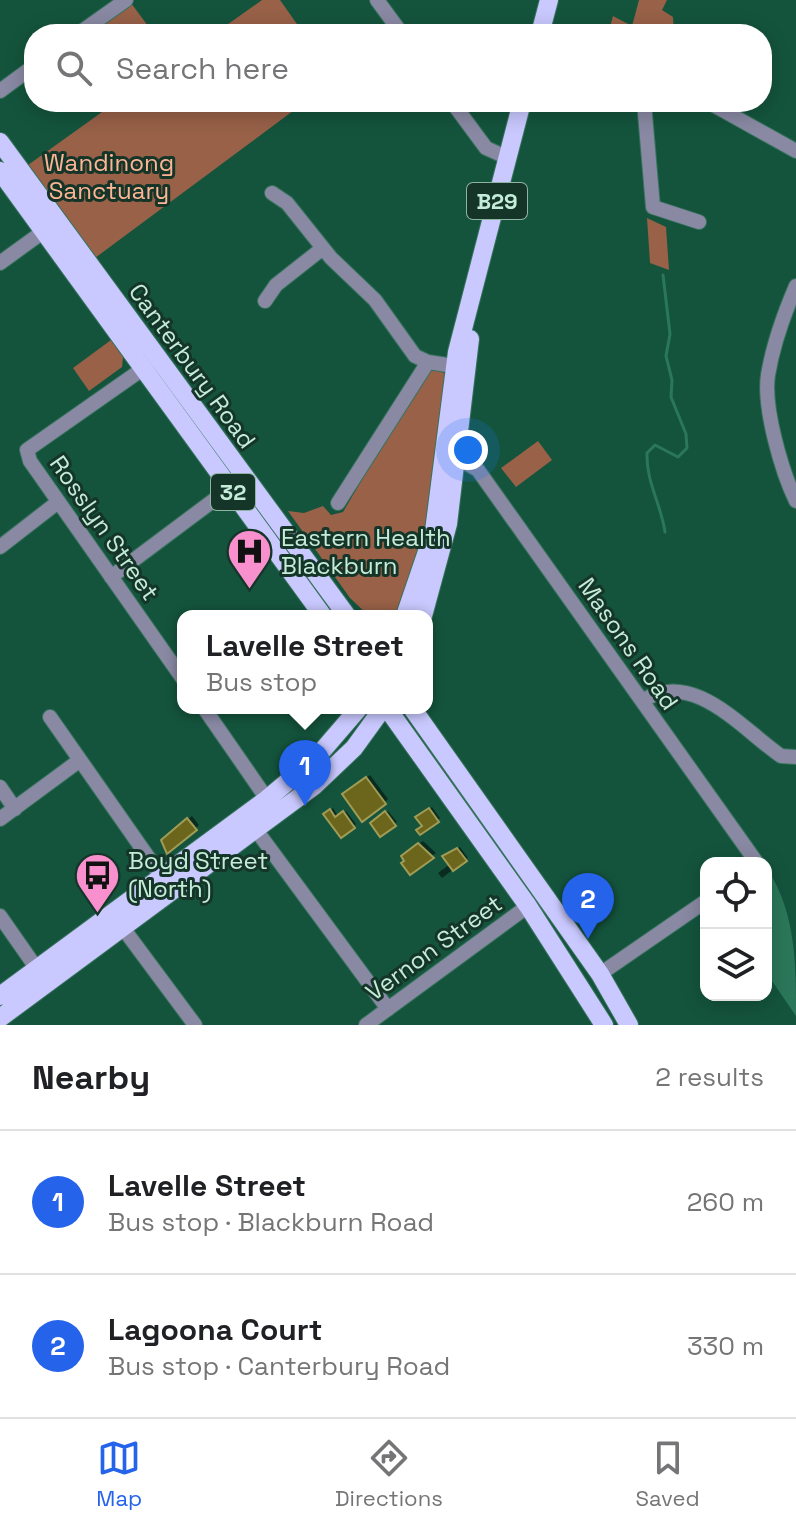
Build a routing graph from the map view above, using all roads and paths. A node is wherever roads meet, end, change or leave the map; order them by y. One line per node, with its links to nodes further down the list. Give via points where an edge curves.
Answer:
1 (126, 0): 4 (street)
2 (377, 0): 5 (street)
3 (549, 0): 6 (main road)
4 (92, 24)
5 (395, 24)
6 (543, 24)
7 (24, 73): 8 (street)
8 (0, 91)
9 (459, 112): 15 (street, via 486,148)
10 (520, 112): 15 (main road, B29)
11 (645, 112): 18 (street, via 653,207)
12 (726, 112): 14 (street)
13 (0, 142): 19 (main road, Canterbury Road / 32)
14 (796, 151)
15 (508, 158): 26 (main road, B29)
16 (0, 171): 19 (main road, Canterbury Road / 32)
17 (272, 193): 20 (street, via 287,203)
18 (699, 222)
19 (51, 226): 21 (street); 24 (main road, Canterbury Road / 32)
20 (323, 248): 23 (street, via 276,285); 25 (street, via 375,300 415,356)
21 (0, 263)
22 (796, 286): 31 (street, via 768,382 780,465)
23 (265, 301)
24 (144, 359): 30 (main road, Canterbury Road / 32); 32 (street, Rosslyn Street, via 27,450); 37 (main road, Canterbury Road / 32)
25 (428, 362): 26 (street); 33 (street)
26 (461, 366): 27 (main road, B29); 28 (main road, B29)
27 (465, 393): 28 (main road); 29 (main road, B29)
28 (448, 419): 29 (main road, B29)
29 (451, 457): 38 (main road, B29, via 434,531); 39 (main road, B29, via 446,539); 41 (street, Masons Road, via 478,470)
30 (230, 488): 35 (street); 36 (main road, Canterbury Road / 32)
31 (796, 501)
32 (58, 502): 34 (street); 35 (street, Rosslyn Street)
33 (338, 503)
34 (0, 547)
35 (111, 577): 40 (street, Rosslyn Street)
36 (319, 610)
37 (343, 610)
38 (407, 610)
39 (425, 610)
40 (177, 670)
41 (642, 701): 52 (street, via 656,694 696,693 781,756); 59 (street, Masons Road)
42 (208, 714): 55 (street)
43 (349, 714): 49 (main road)
44 (354, 714): 49 (main road)
45 (381, 714): 50 (main road)
46 (390, 714): 51 (main road)
47 (416, 714): 66 (main road)
48 (50, 717): 53 (street)
49 (342, 730): 55 (main road)
50 (367, 733): 51 (main road, via 396,736); 58 (main road, via 328,775)
51 (419, 753): 62 (main road)
52 (796, 757)
53 (80, 760): 56 (street); 60 (street)
54 (0, 787): 56 (street)
55 (267, 799): 60 (main road)
56 (15, 809): 57 (street)
57 (0, 819)
58 (256, 830): 64 (main road); 68 (street)
59 (753, 857)
60 (162, 877): 64 (main road)
61 (700, 905): 66 (street)
62 (528, 906): 68 (street, Vernon Street); 72 (main road)
63 (0, 916): 65 (street)
64 (117, 921): 65 (main road); 69 (main road); 70 (street)
65 (37, 969): 67 (main road)
66 (600, 974): 73 (main road)
67 (0, 996)
68 (388, 1009): 71 (street, Vernon Street)
69 (0, 1018)
70 (195, 1025)
71 (366, 1025)
72 (604, 1025)
73 (629, 1025)

